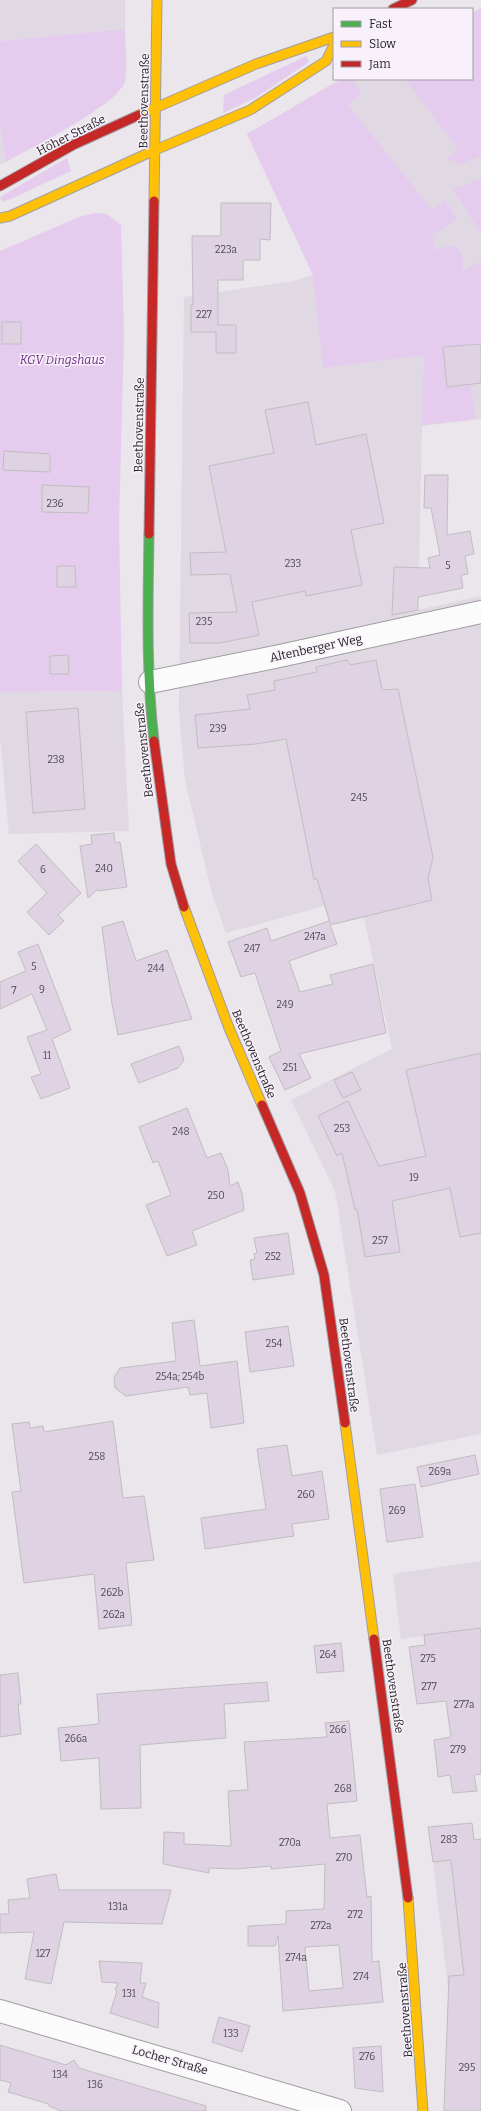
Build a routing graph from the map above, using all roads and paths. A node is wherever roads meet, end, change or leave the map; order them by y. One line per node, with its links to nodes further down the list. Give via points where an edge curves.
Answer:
1 (157, 0): 6 (main road, Beethovenstraße)
2 (412, 0): 3 (main road)
3 (395, 8)
4 (333, 37): 6 (main road, Höher Straße, via 256,64)
5 (333, 47): 7 (main road, via 326,60 275,96 250,110)
6 (155, 108): 7 (main road, Beethovenstraße); 8 (main road, Höher Straße, via 73,145)
7 (155, 150): 9 (main road, via 10,216); 11 (main road, Beethovenstraße, via 148,607)
8 (0, 186)
9 (0, 218)
10 (481, 612): 11 (street, Altenberger Weg)
11 (150, 682): 14 (main road, Beethovenstraße, via 151,719 158,780 172,864 182,902 229,1028 300,1193 324,1275 400,1823 411,1921)
12 (0, 2011): 13 (street, Locher Straße)
13 (340, 2111)
14 (423, 2111)

